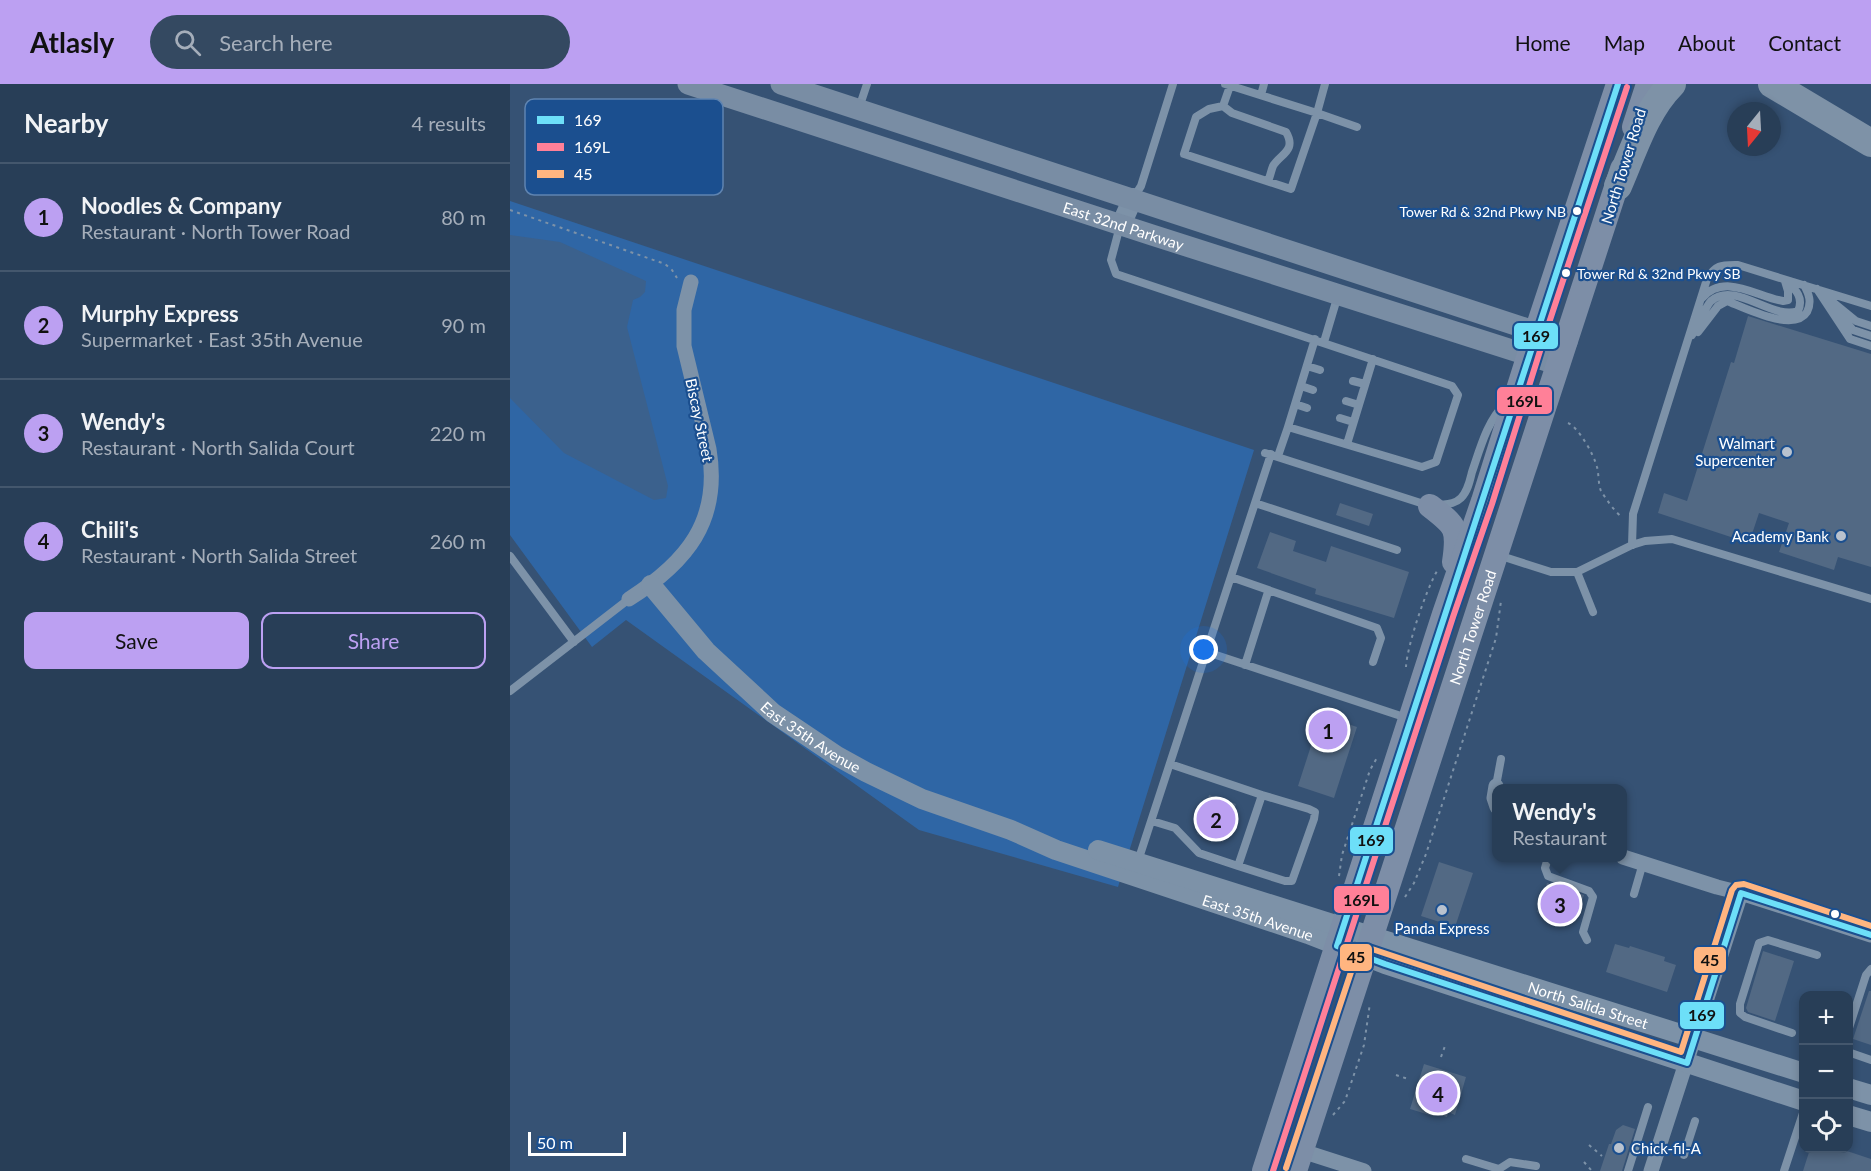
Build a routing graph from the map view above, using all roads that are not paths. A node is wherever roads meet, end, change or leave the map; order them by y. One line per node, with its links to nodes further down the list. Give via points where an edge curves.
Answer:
1 (688, 84): 23 (main road, East 32nd Parkway)
2 (780, 84): 15 (main road, East 32nd Parkway)
3 (867, 84): 15 (lane)
4 (1173, 84): 22 (lane, via 1141,186)
5 (1264, 84): 13 (lane)
6 (1326, 84): 16 (lane)
7 (1618, 84): 32 (main road, North Tower Road)
8 (1648, 84): 21 (main road, North Tower Road)
9 (1672, 84): 21 (highway, via 1647,120)
10 (1760, 84): 17 (highway)
11 (1773, 84): 17 (highway)
12 (1227, 85): 13 (lane); 14 (lane)
13 (1261, 95): 16 (lane)
14 (1223, 106): 20 (lane, via 1232,113 1286,132 1289,147 1273,166); 20 (lane, via 1196,117 1184,154)
15 (859, 110): 22 (main road, East 32nd Parkway)
16 (1317, 113): 18 (lane); 20 (lane, via 1291,189)
17 (1821, 114): 19 (highway)
18 (1357, 127)
19 (1871, 143)
20 (1268, 181)
21 (1618, 186): 35 (main road, North Tower Road)
22 (1133, 198): 23 (street); 32 (main road, East 32nd Parkway)
23 (1121, 225): 28 (main road, East 32nd Parkway); 34 (lane, via 1111,260 1116,274)
24 (1784, 279): 26 (lane); 29 (lane, via 1738,265 1724,265 1713,269); 29 (lane, via 1788,300 1745,288 1715,287); 37 (lane, via 1799,295 1798,311 1781,311 1737,296 1724,296 1711,301)
25 (691, 282): 65 (street, Biscay Street, via 684,310 684,346 709,449 711,492 695,537 679,559)
26 (1804, 285): 27 (lane); 37 (lane, via 1809,294 1805,315 1792,321 1775,319 1727,302 1718,306)
27 (1817, 289): 30 (lane); 31 (lane, via 1856,321); 33 (lane, via 1853,330); 36 (lane, via 1850,339)
28 (1338, 294): 34 (lane); 38 (main road, East 32nd Parkway)
29 (1700, 300): 37 (lane)
30 (1871, 306)
31 (1871, 326)
32 (1536, 332): 35 (main road, East 32nd Parkway); 38 (main road, North Tower Road)
33 (1871, 336)
34 (1320, 341): 39 (lane); 41 (lane)
35 (1567, 342): 40 (main road, North Tower Road)
36 (1871, 346)
37 (1685, 347): 59 (lane, via 1633,514)
38 (1528, 356): 40 (main road, East 32nd Parkway); 47 (main road, North Tower Road)
39 (1373, 359): 44 (lane); 55 (lane, via 1452,386 1458,395 1436,462 1422,467)
40 (1559, 365): 61 (main road, North Tower Road)
41 (1307, 366): 42 (lane); 45 (lane)
42 (1320, 370)
43 (1353, 381): 44 (lane)
44 (1365, 384): 50 (lane)
45 (1301, 386): 46 (lane); 49 (lane)
46 (1313, 390)
47 (1517, 393): 58 (lane, via 1497,411 1461,498 1454,503); 70 (main road, North Tower Road)
48 (1346, 400): 50 (lane)
49 (1295, 404): 51 (lane); 54 (lane)
50 (1359, 405): 53 (lane)
51 (1307, 408)
52 (1340, 418): 53 (lane)
53 (1353, 422): 55 (lane)
54 (1287, 427): 55 (lane); 56 (lane)
55 (1347, 444)
56 (1271, 454): 57 (lane); 58 (lane)
57 (1255, 503): 60 (lane); 64 (lane)
58 (1430, 506): 70 (main road, via 1451,523 1456,533)
59 (1632, 545): 63 (lane); 68 (lane, via 1672,539)
60 (1397, 550)
61 (1497, 555): 63 (lane, via 1551,572); 92 (main road, North Tower Road)
62 (510, 556): 71 (lane)
63 (1577, 572): 69 (lane)
64 (1231, 577): 66 (lane); 72 (lane)
65 (651, 585): 67 (street, Biscay Street); 86 (street, East 35th Avenue, via 706,651 757,699 837,756 891,785 1056,850)
66 (1268, 592): 73 (lane, via 1377,628 1381,638); 74 (lane)
67 (629, 599): 71 (lane)
68 (1871, 600)
69 (1593, 612)
70 (1444, 614): 76 (main road, North Tower Road)
71 (574, 642): 75 (lane)
72 (1207, 652): 74 (lane); 78 (lane)
73 (1373, 662)
74 (1245, 665): 76 (lane)
75 (510, 691)
76 (1411, 719): 90 (main road, North Tower Road)
77 (1501, 759): 79 (lane)
78 (1170, 764): 80 (lane); 81 (lane)
79 (1496, 784)
80 (1262, 795): 85 (lane); 85 (lane, via 1315,812 1311,828 1292,881)
81 (1152, 821): 85 (lane, via 1175,828 1198,853); 86 (lane)
82 (1627, 858): 84 (street)
83 (1547, 862): 91 (lane, via 1548,876 1589,891 1593,897 1584,929)
84 (1643, 863): 87 (street); 88 (lane)
85 (1238, 866)
86 (1136, 869): 90 (street, East 35th Avenue, via 1308,934)
87 (1741, 893): 89 (street); 97 (street)
88 (1634, 894)
89 (1871, 935)
90 (1340, 936): 92 (street, East 35th Avenue); 116 (main road, North Tower Road)
91 (1587, 940)
92 (1369, 946): 97 (street, North Salida Street); 100 (street, North Salida Street); 112 (main road, North Tower Road)
93 (1817, 955): 96 (lane, via 1768,940 1759,943 1740,1013)
94 (1871, 969): 95 (lane)
95 (1853, 1015)
96 (1792, 1033)
97 (1695, 1038): 100 (street); 101 (street, North Salida Street)
98 (1853, 1054): 99 (lane)
99 (1871, 1060)
100 (1687, 1063): 104 (street, North Salida Street); 119 (street)
101 (1799, 1072)
102 (1853, 1090): 103 (street)
103 (1871, 1095)
104 (1799, 1100)
105 (1648, 1107): 118 (lane)
106 (1853, 1117): 108 (street)
107 (1695, 1121): 110 (lane)
108 (1871, 1122)
109 (1799, 1123): 120 (lane)
110 (1684, 1155)
111 (1466, 1159): 114 (lane)
112 (1299, 1161): 117 (street)
113 (1536, 1166): 115 (lane, via 1510,1162)
114 (1484, 1168): 115 (lane)
115 (1499, 1170)
116 (1264, 1171)
117 (1364, 1171)
118 (1628, 1171)
119 (1651, 1171)
120 (1784, 1171)

